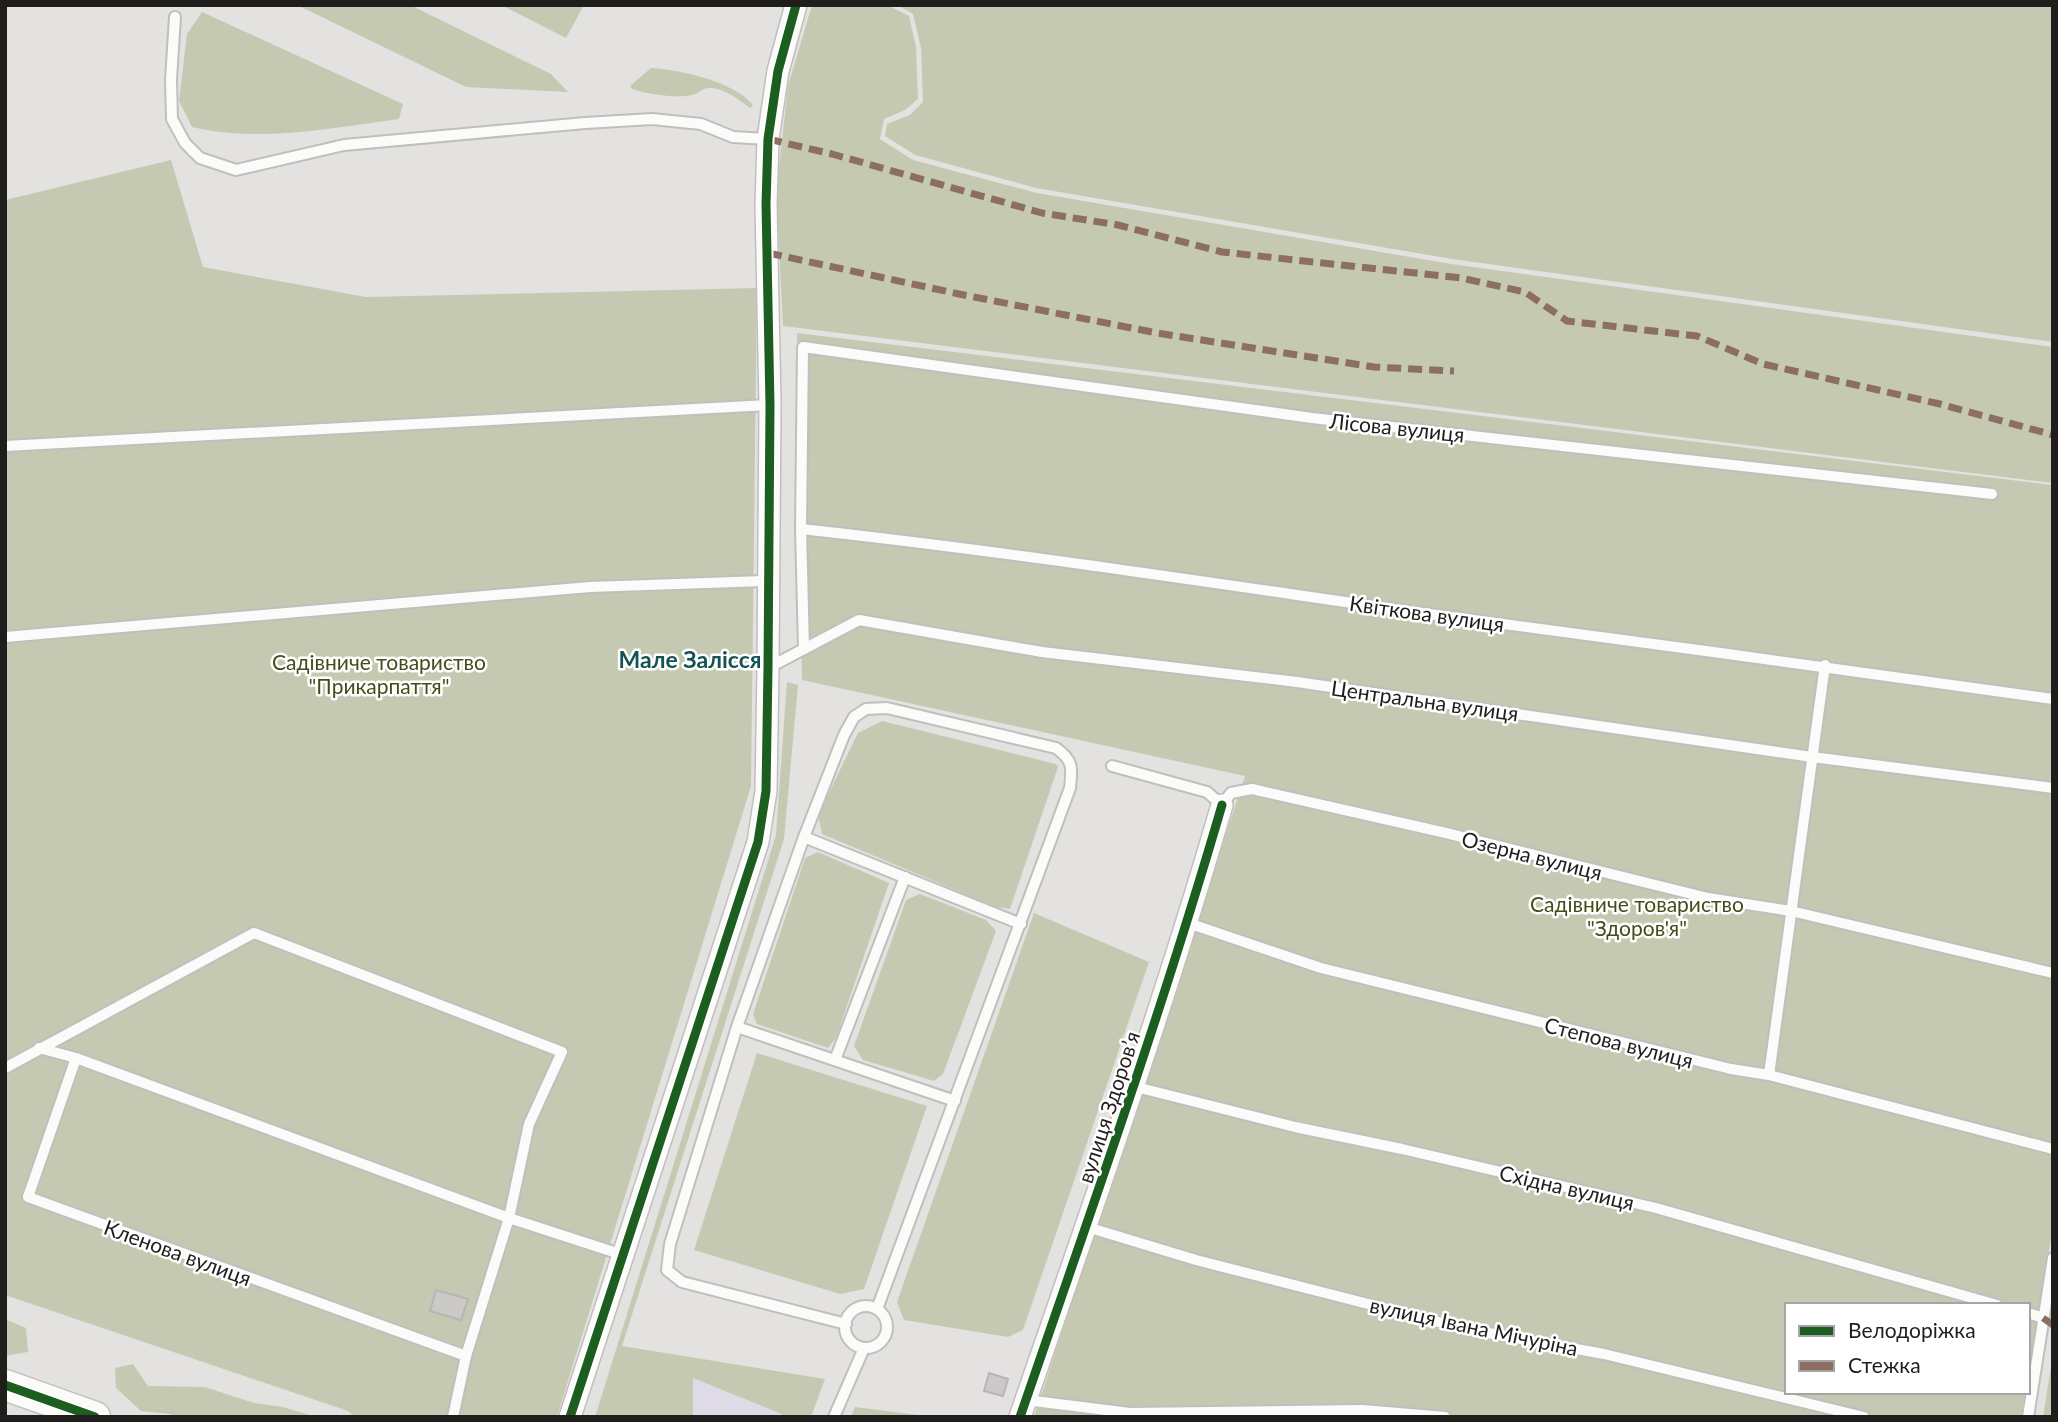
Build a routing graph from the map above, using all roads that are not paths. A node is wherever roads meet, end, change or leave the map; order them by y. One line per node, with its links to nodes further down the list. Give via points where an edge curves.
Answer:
1 (796, 5): 3 (street, via 778,71)
2 (175, 17): 3 (lane, via 172,119 184,143 200,158 236,170 344,145 652,119 701,124 733,137)
3 (768, 139): 4 (street)
4 (770, 405): 5 (lane); 8 (street)
5 (5, 446)
6 (1992, 494): 7 (lane, Лісова вулиця, via 1312,418 803,346)
7 (801, 529): 10 (lane); 11 (lane, Квіткова вулиця, via 928,542)
8 (767, 582): 9 (lane, via 590,587); 12 (street)
9 (5, 637)
10 (804, 649): 12 (lane, Центральна вулиця); 14 (lane, Центральна вулиця, via 859,620 1042,652 1311,684)
11 (1825, 665): 13 (lane, Квіткова вулиця); 14 (lane)
12 (768, 668): 35 (street, via 766,791 758,842)
13 (2053, 699)
14 (1812, 757): 16 (lane, Центральна вулиця); 20 (lane)
15 (1112, 766): 17 (lane, via 1207,792)
16 (2053, 788)
17 (1222, 805): 20 (lane, Озерна вулиця, via 1231,793 1252,789 1708,898); 21 (street, вулиця Здоровʼя)
18 (804, 837): 19 (lane); 22 (lane, via 844,735 854,716 866,709 887,708 1056,748 1072,767 1070,788); 24 (lane)
19 (905, 877): 22 (lane); 27 (lane)
20 (1791, 911): 23 (lane, Озерна вулиця); 29 (lane)
21 (1188, 923): 29 (lane, Степова вулиця, via 1321,968); 30 (street, вулиця Здоровʼя)
22 (1021, 924): 31 (lane)
23 (2053, 973)
24 (737, 1027): 27 (lane); 41 (lane, via 670,1244 667,1270 682,1282)
25 (39, 1048): 26 (lane); 28 (lane); 33 (lane, via 254,933 562,1052 529,1124)
26 (76, 1058): 33 (lane); 43 (lane, Кленова вулиця, via 28,1197)
27 (835, 1060): 31 (lane)
28 (5, 1068)
29 (1769, 1075): 32 (lane, Степова вулиця)
30 (1132, 1086): 34 (street, вулиця Здоровʼя); 37 (lane, Східна вулиця, via 1656,1208)
31 (955, 1101): 38 (lane)
32 (2053, 1149)
33 (509, 1218): 35 (lane); 43 (lane)
34 (1087, 1227): 45 (street, вулиця Здоровʼя); 51 (lane, вулиця Івана Мічуріна, via 1196,1260 1466,1329 1604,1354)
35 (622, 1255): 48 (street)
36 (2053, 1258): 40 (lane)
37 (1990, 1303)
38 (877, 1309): 41 (lane, via 858,1308); 42 (lane, via 884,1315 886,1334 881,1342)
39 (2030, 1315): 40 (lane)
40 (2043, 1318): 52 (lane)
41 (846, 1324): 42 (lane, via 850,1340)
42 (864, 1348): 49 (lane)
43 (466, 1356): 47 (lane)
44 (5, 1385): 46 (main road)
45 (1023, 1409): 50 (lane, via 1130,1413 1363,1410)
46 (95, 1417)
47 (453, 1417)
48 (569, 1417)
49 (834, 1417)
50 (1445, 1417)
51 (1864, 1417)
52 (2028, 1417)

